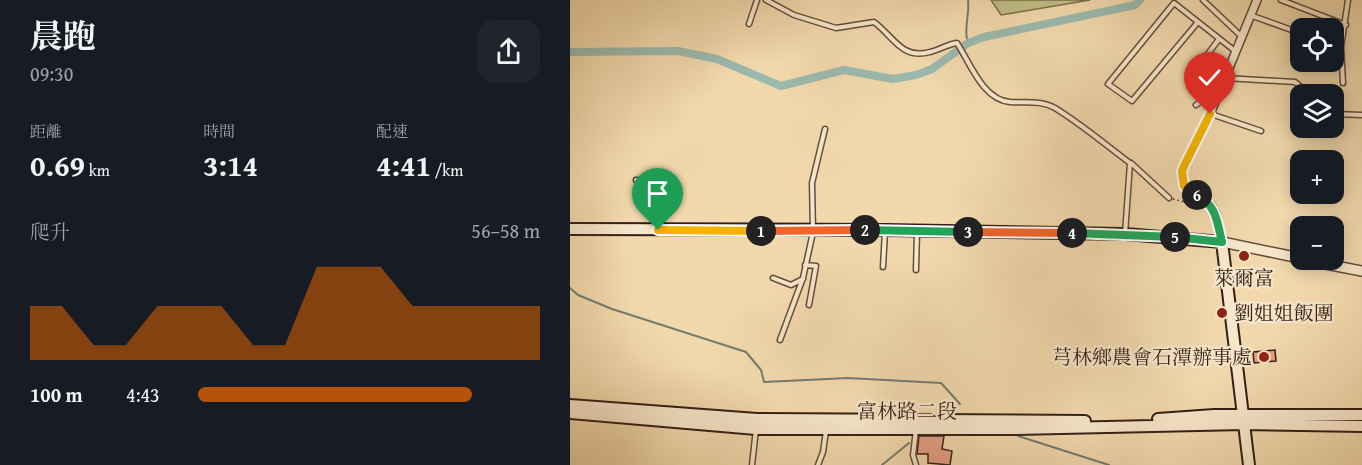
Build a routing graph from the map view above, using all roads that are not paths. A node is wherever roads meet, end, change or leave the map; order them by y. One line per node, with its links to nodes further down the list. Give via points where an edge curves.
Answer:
1 (757, 0): 10 (lane)
2 (766, 0): 29 (lane, via 794,15 836,28 874,22 912,55 957,43 994,97 1054,108)
3 (1203, 0): 13 (lane)
4 (1257, 0): 8 (street)
5 (1281, 0): 11 (lane)
6 (1340, 0): 7 (lane)
7 (1347, 2): 11 (lane)
8 (1250, 15): 12 (lane); 13 (street)
9 (1198, 22): 9 (lane, via 1174,3 1108,84 1132,100); 15 (lane)
10 (749, 24)
11 (1346, 25): 14 (lane)
12 (1290, 29)
13 (1241, 34): 16 (street)
14 (1344, 34)
15 (1219, 39): 16 (lane); 17 (lane)
16 (1235, 51): 19 (street)
17 (1198, 66)
18 (1342, 72): 20 (lane)
19 (1224, 78): 21 (lane); 22 (street)
20 (1343, 83)
21 (1297, 84)
22 (1221, 87): 23 (lane); 24 (street)
23 (1196, 105)
24 (1210, 114): 28 (lane); 38 (street, via 1182,171 1184,186 1207,200 1216,214)
25 (1344, 114): 26 (lane)
26 (1362, 115)
27 (825, 129): 35 (lane, via 812,183)
28 (1262, 131)
29 (1130, 163): 31 (lane); 37 (lane)
30 (636, 180): 33 (lane, via 661,182)
31 (1169, 198)
32 (570, 229): 33 (main road)
33 (658, 230): 35 (main road)
34 (885, 230): 35 (main road); 36 (main road); 41 (lane)
35 (813, 231): 40 (lane)
36 (917, 231): 37 (main road); 43 (lane)
37 (1125, 234): 38 (main road)
38 (1222, 242): 39 (street); 53 (main road)
39 (1290, 256)
40 (805, 266): 46 (lane); 47 (lane, via 816,266)
41 (883, 267)
42 (1344, 268): 44 (street)
43 (916, 270)
44 (1362, 271)
45 (773, 278): 46 (lane, via 791,285)
46 (803, 278): 48 (lane)
47 (809, 305)
48 (780, 340)
49 (570, 405): 52 (main road, 富林路二段)
50 (570, 412): 52 (main road, 富林路二段)
51 (1362, 416): 53 (main road)
52 (685, 419): 54 (main road, 富林路二段)
53 (1244, 420): 55 (main road, 富林路二段); 56 (main road); 58 (main road)
54 (756, 424): 55 (main road, 富林路二段); 57 (main road, 富林路二段); 59 (lane)
55 (916, 425): 57 (main road, 富林路二段); 61 (lane)
56 (1362, 426)
57 (826, 429): 60 (lane)
58 (1248, 463)
59 (752, 465)
60 (818, 465)
61 (916, 465)

